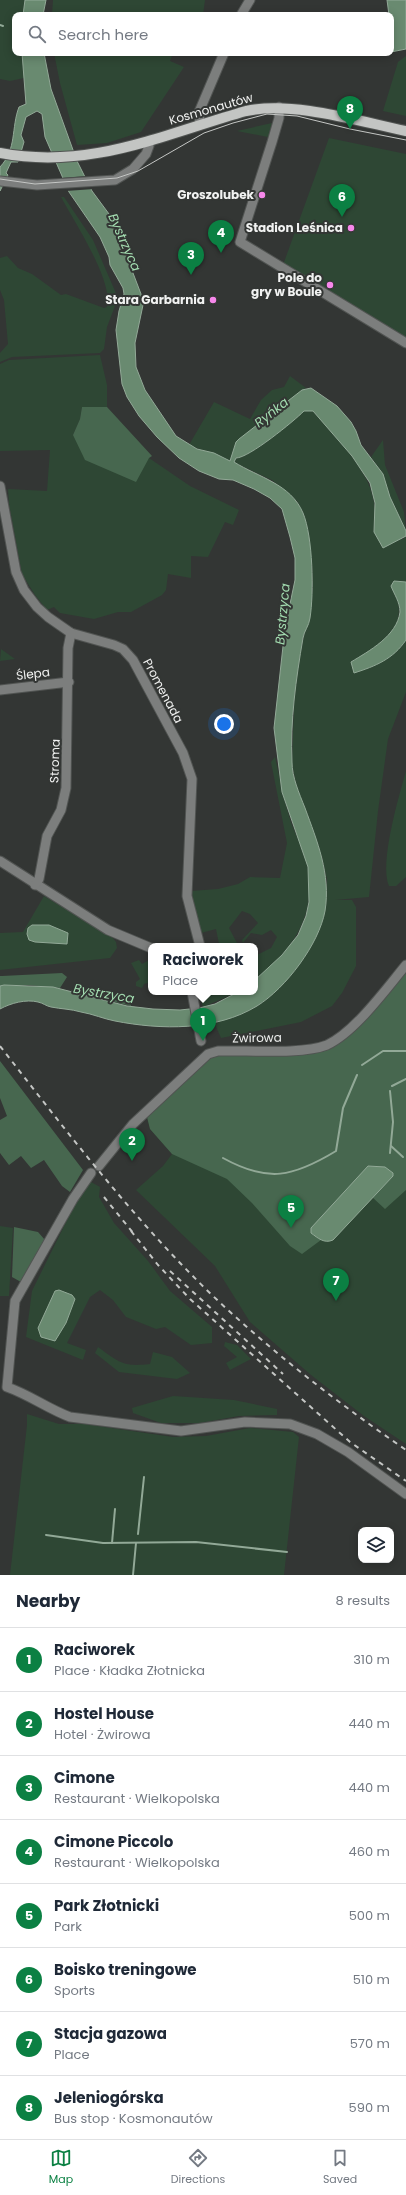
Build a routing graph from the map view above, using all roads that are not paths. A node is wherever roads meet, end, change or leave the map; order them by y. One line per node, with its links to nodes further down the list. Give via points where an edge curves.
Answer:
1 (250, 0): 2 (street)
2 (243, 12)
3 (223, 56): 5 (street, via 199,112)
4 (280, 107): 5 (main road, Kosmonautów, via 246,111); 6 (main road, Kosmonautów); 10 (street, via 272,142 240,242)
5 (200, 125): 7 (main road, Kosmonautów)
6 (406, 131)
7 (148, 142): 8 (main road, Kosmonautów, via 114,152 96,154 37,158); 9 (street, via 146,154 133,169 124,176 109,181 47,185)
8 (0, 153)
9 (0, 181)
10 (406, 343)
11 (0, 486): 12 (street, Promenada, via 19,581 48,618)
12 (72, 633): 13 (street, Stroma, via 68,648); 17 (street, Promenada, via 114,645 123,649 133,660 187,761 192,779 187,896)
13 (69, 682): 14 (street, Ślepa); 16 (street, Stroma, via 64,801 47,836 39,879)
14 (0, 690)
15 (0, 861): 16 (street)
16 (35, 885): 18 (street, via 108,930)
17 (199, 943)
18 (148, 947)
19 (406, 965): 22 (street, Żwirowa, via 351,1030 327,1045 297,1050 218,1051 208,1054 133,1124)
20 (193, 995): 21 (street)
21 (201, 1041)
22 (99, 1166)
23 (91, 1173): 24 (street, via 72,1199 15,1301 7,1387 70,1417 189,1431 256,1421 290,1424 317,1434 348,1452)
24 (406, 1494)

